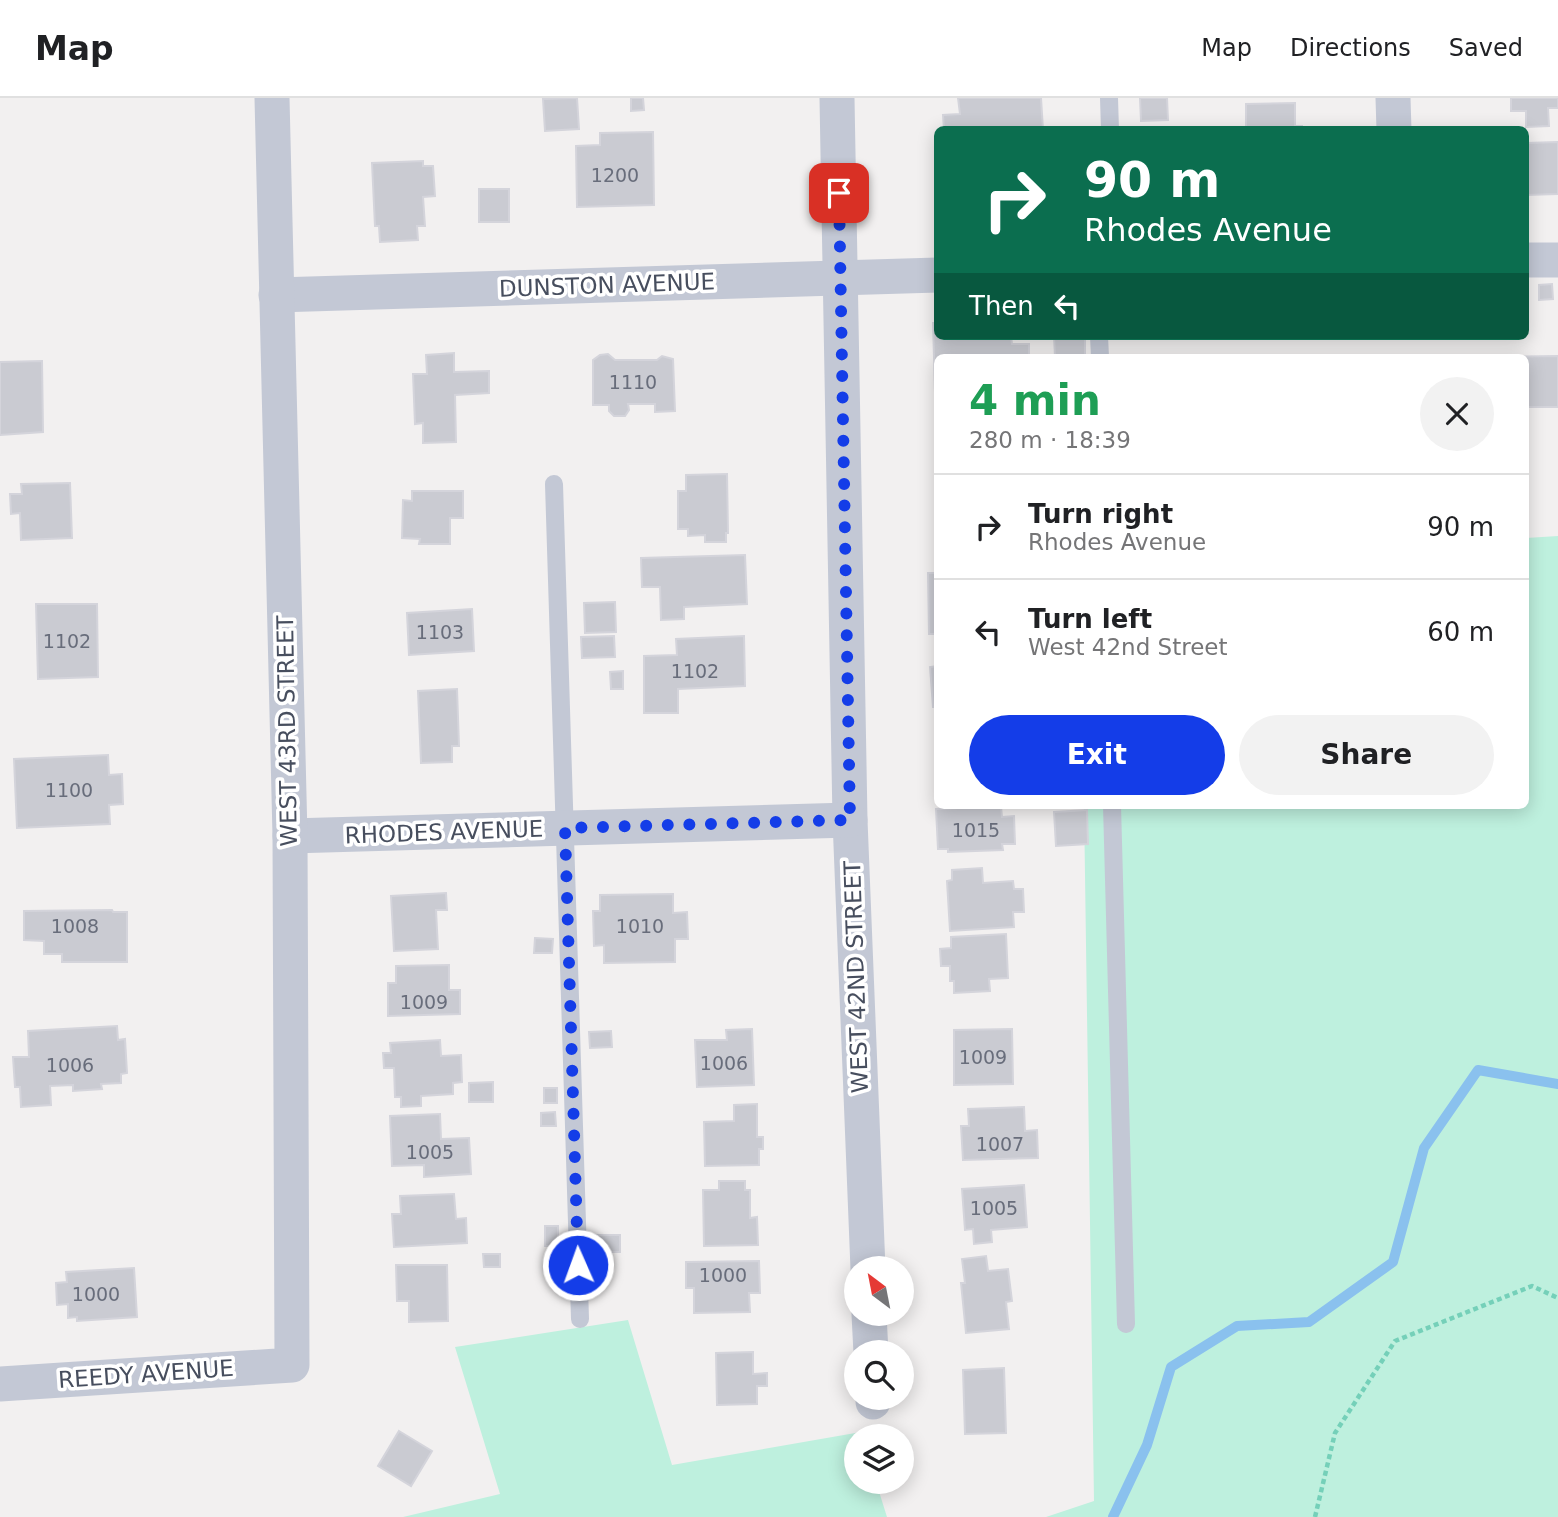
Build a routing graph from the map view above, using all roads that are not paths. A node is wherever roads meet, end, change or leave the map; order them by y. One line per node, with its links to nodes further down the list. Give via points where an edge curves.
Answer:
1 (272, 98): 11 (street, WEST 43RD STREET)
2 (837, 98): 10 (street, WEST 42ND STREET)
3 (1109, 98): 5 (lane)
4 (1393, 98): 6 (street)
5 (1110, 126)
6 (1394, 126)
7 (1529, 260): 8 (street)
8 (1558, 260)
9 (934, 275): 10 (street, DUNSTON AVENUE)
10 (841, 278): 11 (street, DUNSTON AVENUE); 14 (street, WEST 42ND STREET)
11 (276, 295): 16 (street, WEST 43RD STREET)
12 (554, 484): 15 (lane)
13 (1112, 809): 19 (lane)
14 (850, 820): 15 (street, RHODES AVENUE); 17 (street, WEST 42ND STREET)
15 (565, 828): 16 (street, RHODES AVENUE); 18 (lane)
16 (290, 836): 20 (street, WEST 43RD STREET)
17 (867, 1256)
18 (580, 1319)
19 (1126, 1324)
20 (292, 1365): 21 (street, REEDY AVENUE)
21 (0, 1384)

